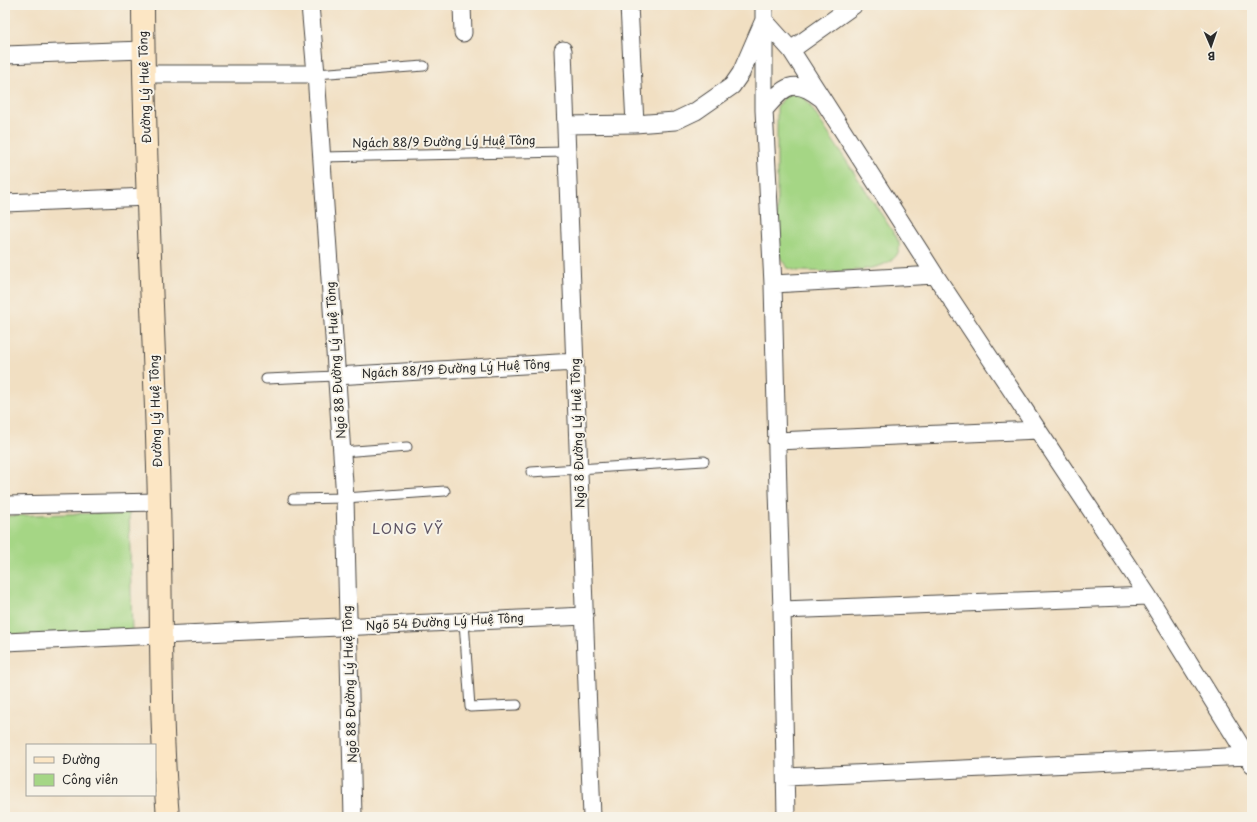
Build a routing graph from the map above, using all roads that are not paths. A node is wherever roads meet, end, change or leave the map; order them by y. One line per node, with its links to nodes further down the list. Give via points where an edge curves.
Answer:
1 (143, 5): 8 (main road, Đường Lý Huệ Tông)
2 (310, 5): 14 (street, Ngõ 88 Đường Lý Huệ Tông)
3 (462, 5): 7 (street)
4 (629, 5): 17 (street)
5 (854, 5): 10 (street)
6 (764, 13): 10 (street); 16 (street); 17 (street, via 741,73 732,86 696,111 675,121)
7 (463, 33)
8 (143, 50): 11 (street); 13 (main road, Đường Lý Huệ Tông)
9 (563, 50): 18 (street, Ngõ 8 Đường Lý Huệ Tông)
10 (791, 50): 15 (street)
11 (5, 55)
12 (424, 66): 14 (lane)
13 (144, 74): 14 (street); 21 (main road, Đường Lý Huệ Tông)
14 (316, 74): 20 (street, Ngõ 88 Đường Lý Huệ Tông)
15 (823, 100): 16 (street, via 811,90 793,86 779,92); 23 (street)
16 (764, 110): 24 (street)
17 (635, 124): 18 (street)
18 (566, 125): 19 (street, Ngõ 8 Đường Lý Huệ Tông)
19 (567, 152): 20 (lane, Ngách 88/9 Đường Lý Huệ Tông); 25 (street, Ngõ 8 Đường Lý Huệ Tông)
20 (322, 157): 26 (street, Ngõ 88 Đường Lý Huệ Tông)
21 (147, 197): 22 (street); 38 (main road, Đường Lý Huệ Tông)
22 (5, 203)
23 (935, 275): 24 (street); 28 (street)
24 (773, 284): 29 (street)
25 (575, 362): 26 (street, Ngách 88/19 Đường Lý Huệ Tông); 33 (street, Ngõ 8 Đường Lý Huệ Tông)
26 (336, 376): 27 (lane); 31 (street, Ngõ 88 Đường Lý Huệ Tông)
27 (266, 379)
28 (1038, 430): 29 (street); 40 (street)
29 (776, 441): 41 (street)
30 (407, 447): 31 (lane)
31 (342, 452): 36 (street, Ngõ 88 Đường Lý Huệ Tông)
32 (704, 461): 33 (lane)
33 (579, 469): 34 (lane); 42 (street, Ngõ 8 Đường Lý Huệ Tông)
34 (531, 472)
35 (445, 491): 36 (lane)
36 (345, 498): 37 (lane); 44 (street, Ngõ 88 Đường Lý Huệ Tông)
37 (293, 499)
38 (159, 502): 39 (street); 45 (main road, Đường Lý Huệ Tông)
39 (5, 505)
40 (1148, 596): 41 (street); 48 (street)
41 (782, 610): 49 (street)
42 (585, 616): 43 (street, Ngõ 54 Đường Lý Huệ Tông); 52 (street, Ngõ 8 Đường Lý Huệ Tông)
43 (464, 622): 44 (street, Ngõ 54 Đường Lý Huệ Tông); 47 (lane, via 470,706)
44 (348, 627): 45 (street, Ngõ 54 Đường Lý Huệ Tông); 51 (street, Ngõ 88 Đường Lý Huệ Tông)
45 (162, 635): 46 (street, Ngõ 54 Đường Lý Huệ Tông); 50 (main road, Đường Lý Huệ Tông, via 164,764)
46 (5, 642)
47 (517, 705)
48 (1250, 760): 49 (street)
49 (786, 777): 53 (street)
50 (168, 817)
51 (353, 817)
52 (592, 817)
53 (786, 817)

